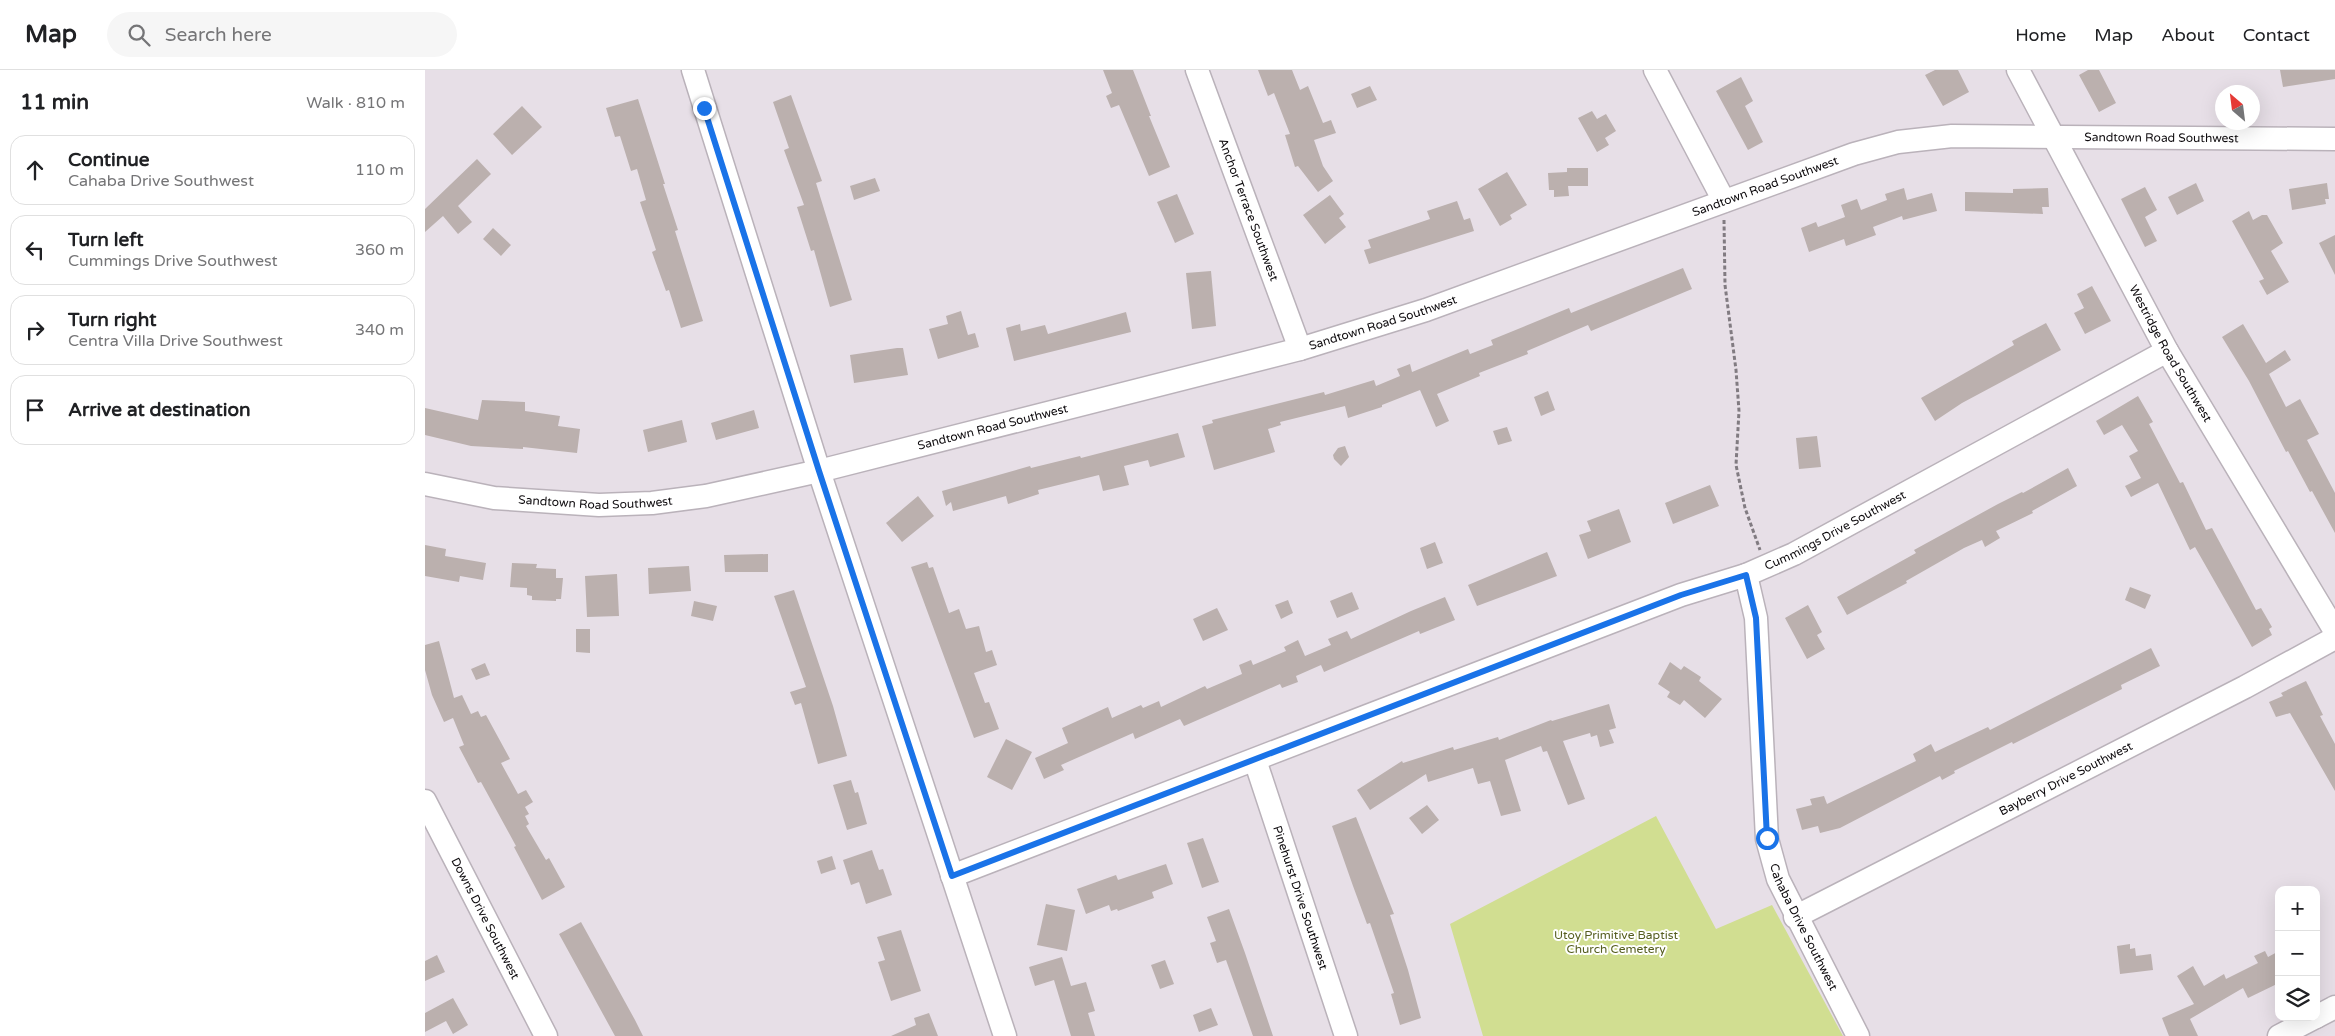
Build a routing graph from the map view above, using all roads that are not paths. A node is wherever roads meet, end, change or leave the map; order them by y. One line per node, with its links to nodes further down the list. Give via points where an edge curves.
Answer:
1 (693, 70): 10 (street)
2 (1197, 70): 8 (street, Anchor Terrace Southwest)
3 (1655, 70): 7 (street)
4 (2018, 70): 5 (street, Westridge Road Southwest)
5 (2054, 137): 6 (street, Sandtown Road Southwest); 7 (street, Sandtown Road Southwest, via 1952,136 1898,142 1854,154); 9 (street, Westridge Road Southwest)
6 (2335, 139)
7 (1724, 201): 8 (street, Sandtown Road Southwest, via 1425,310)
8 (1300, 349): 10 (street, Sandtown Road Southwest)
9 (2167, 351): 12 (street, Cummings Drive Southwest, via 1803,550); 13 (street, Westridge Road Southwest)
10 (819, 471): 11 (street, Sandtown Road Southwest, via 706,496 599,505 494,498); 17 (street)
11 (425, 484)
12 (1746, 575): 15 (street, Cummings Drive Southwest, via 1681,595); 18 (street, Cahaba Drive Southwest, via 1756,618 1767,838 1777,879)
13 (2335, 631)
14 (2335, 638): 18 (street, Bayberry Drive Southwest)
15 (1255, 760): 17 (street, Cummings Drive Southwest); 24 (street, Pinehurst Drive Southwest)
16 (425, 801): 22 (street, Downs Drive Southwest)
17 (952, 876): 23 (street)
18 (1795, 917): 25 (street, Cahaba Drive Southwest)
19 (2335, 1008): 20 (street)
20 (2320, 1015)
21 (2308, 1021): 26 (street)
22 (546, 1036)
23 (1005, 1036)
24 (1345, 1036)
25 (1858, 1036)
26 (2279, 1036)

